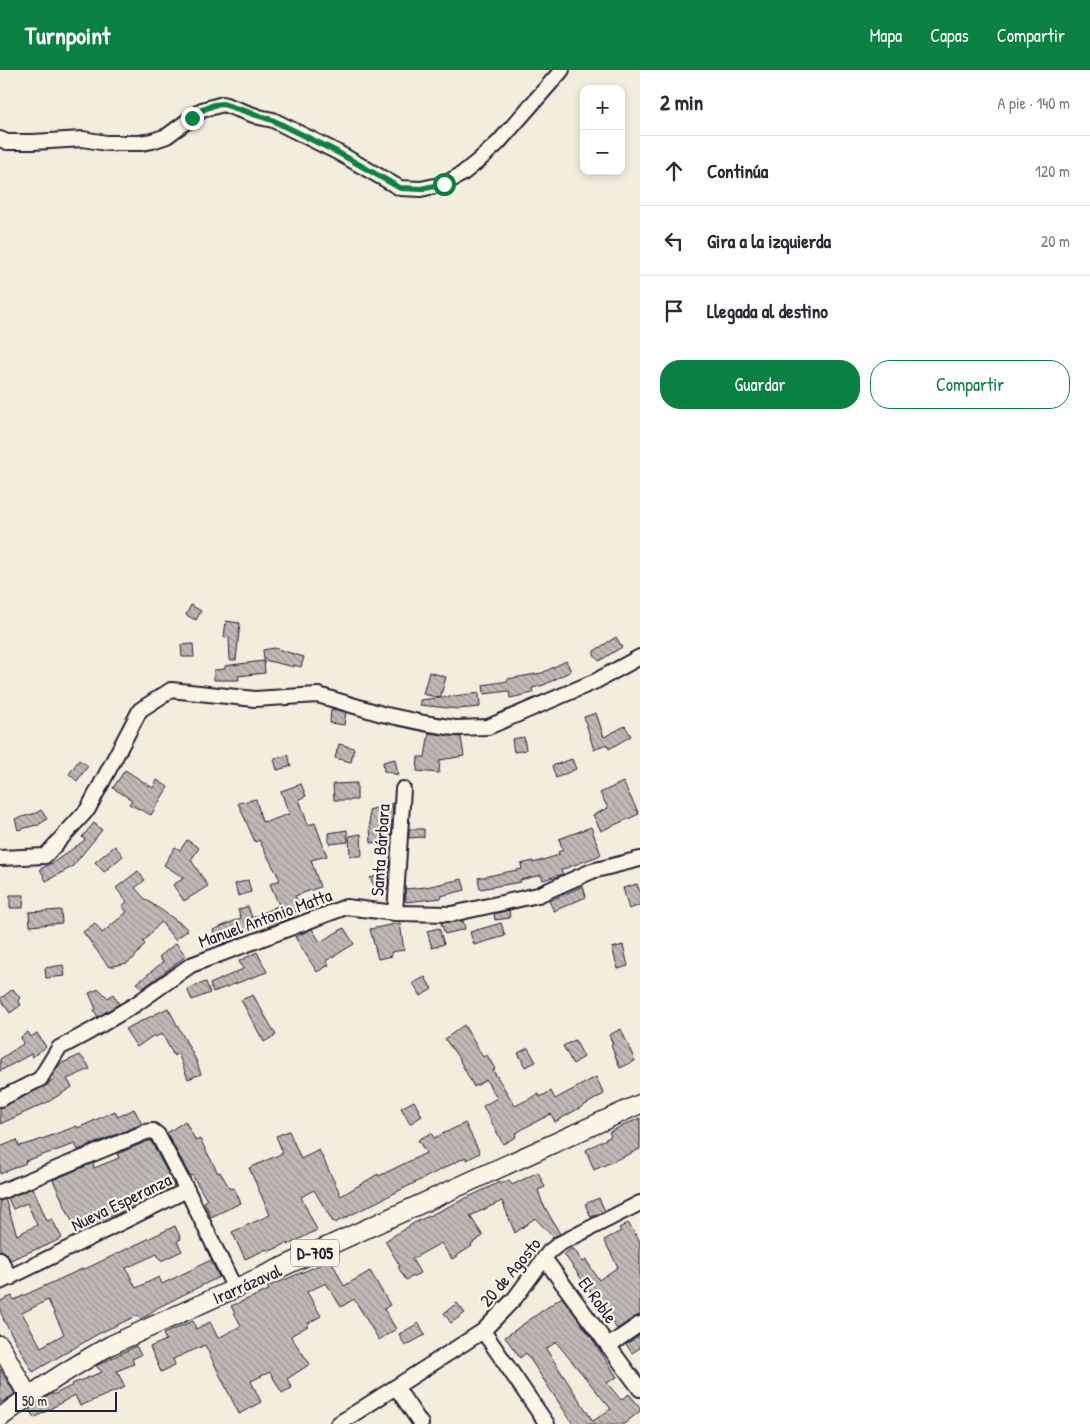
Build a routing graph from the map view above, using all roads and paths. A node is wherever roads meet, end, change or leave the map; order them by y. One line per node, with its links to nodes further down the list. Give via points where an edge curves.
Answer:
1 (562, 70): 2 (street, via 478,161 444,184 421,189 400,188 272,120 223,104 202,110 167,136 140,143 83,139 8,142)
2 (0, 139)
3 (640, 657): 5 (street, via 596,681 488,727 455,728 424,723 318,695 255,699 171,690 140,710 88,808 45,856)
4 (403, 789): 7 (street, Santa Bárbara)
5 (0, 858)
6 (640, 858): 7 (street, Manuel Antonio Matta, via 592,871 538,895 452,914)
7 (395, 913): 8 (street, Manuel Antonio Matta, via 346,907 190,965 136,1004 59,1048 40,1079)
8 (0, 1100)
9 (640, 1104): 16 (main road, Irarrázaval / D-705)
10 (187, 1190): 11 (street, via 153,1131); 15 (street, Nueva Esperanza); 16 (street, Nueva Esperanza)
11 (0, 1192)
12 (640, 1203): 13 (street, 20 de Agosto, via 568,1239)
13 (544, 1258): 18 (street, 20 de Agosto, via 516,1298); 20 (street, El Roble)
14 (0, 1259): 15 (street)
15 (5, 1280)
16 (235, 1289): 23 (main road, Irarrázaval / D-705, via 111,1345)
17 (640, 1324): 20 (street)
18 (483, 1331): 21 (street, 20 de Agosto); 27 (street)
19 (0, 1345): 23 (main road)
20 (608, 1346): 22 (street, El Roble)
21 (396, 1387): 25 (street, 20 de Agosto); 26 (street)
22 (640, 1390)
23 (28, 1396): 24 (main road, Irarrázaval / D-705)
24 (0, 1418)
25 (338, 1424)
26 (421, 1424)
27 (547, 1424)

